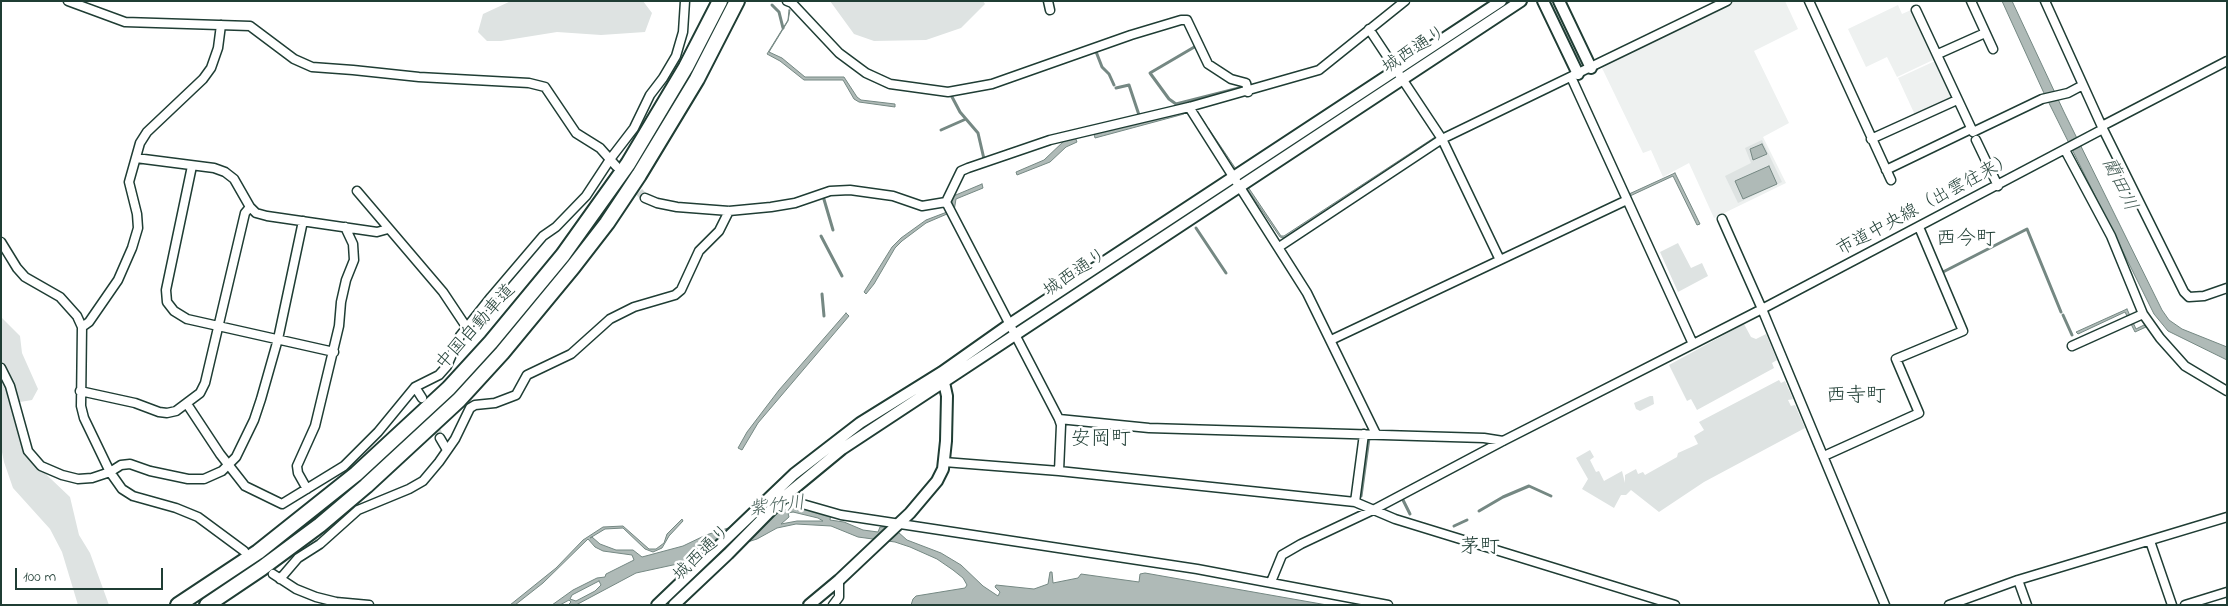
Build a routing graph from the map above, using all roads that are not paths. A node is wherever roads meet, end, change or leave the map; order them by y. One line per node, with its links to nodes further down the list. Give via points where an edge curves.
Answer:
1 (68, 1): 18 (street, via 125,22)
2 (686, 1): 38 (street, via 683,32 676,56 650,95 634,128)
3 (720, 1): 105 (highway, 中国自動車道, via 686,67 628,164 563,255 491,342 449,388 356,474 258,552)
4 (736, 1): 106 (highway, 中国自動車道, via 697,79 640,175 574,267 502,354 434,424 366,486 320,525)
5 (787, 1): 28 (street, via 839,53 866,73 890,84 948,92 992,84 1131,35 1187,20 1208,64 1231,79 1246,83)
6 (1048, 1): 16 (street)
7 (1405, 1): 19 (street)
8 (1501, 1): 25 (street, 城西通り)
9 (1521, 1): 25 (street, 城西通り)
10 (1544, 1): 26 (street)
11 (1559, 1): 24 (street)
12 (1727, 1): 24 (street)
13 (1809, 1): 34 (street)
14 (1970, 1): 20 (street)
15 (2045, 1): 27 (street)
16 (1050, 10)
17 (1916, 10): 22 (street)
18 (221, 24): 37 (street, via 211,68 147,132); 38 (street, via 250,26 294,59 312,67 544,86 576,133)
19 (1369, 29): 25 (street); 28 (street, via 1319,70)
20 (1985, 33): 21 (street); 22 (street)
21 (1993, 49)
22 (1938, 54): 29 (street)
23 (2227, 61): 31 (street, 市道中央線（出雲往来）)
24 (1591, 68): 26 (street)
25 (1399, 75): 33 (street); 43 (street, 城西通り)
26 (1575, 76): 33 (street); 47 (street)
27 (2083, 85): 31 (street); 32 (street, via 2068,93 2042,99 1973,132)
28 (1248, 92): 30 (street)
29 (1957, 100): 32 (street); 34 (street)
30 (1189, 107): 43 (street); 48 (street, via 1050,140 969,168 962,171)
31 (2103, 127): 36 (street, 市道中央線（出雲往来）); 59 (street, via 2184,292 2189,296 2204,296)
32 (1971, 129): 41 (street)
33 (1442, 139): 57 (street); 58 (street)
34 (1871, 140): 41 (street)
35 (1976, 140): 44 (street)
36 (2067, 149): 44 (street, 市道中央線（出雲往来）); 61 (street, via 2111,236)
37 (136, 158): 39 (street); 64 (street, via 129,182 138,228 132,248 118,280 89,322)
38 (611, 158): 40 (street); 65 (street, via 586,196 543,236)
39 (192, 166): 49 (street, via 225,172 234,179); 63 (street, via 166,290 167,302 187,319)
40 (616, 166)
41 (1886, 170): 42 (street)
42 (1891, 180)
43 (1236, 181): 57 (street); 62 (street, 城西通り); 66 (street, 城西通り)
44 (1998, 186): 54 (street, 市道中央線（出雲往来）)
45 (357, 191): 55 (street)
46 (645, 198): 50 (street, via 677,207)
47 (1627, 200): 58 (street); 69 (street)
48 (946, 202): 50 (street, via 922,206 893,196 844,190 830,191 795,203); 62 (street)
49 (250, 207): 52 (street, via 267,216); 63 (street, via 245,213)
50 (729, 211): 85 (street, via 719,230 699,251 681,290 610,319 572,353 527,375 516,395 470,408)
51 (1722, 219): 60 (street)
52 (303, 221): 53 (street); 67 (street)
53 (345, 227): 55 (street, via 378,232); 71 (street, via 355,252 341,302)
54 (1919, 227): 60 (street, 市道中央線（出雲往来）); 86 (street, via 1963,331 1896,359 1919,412)
55 (388, 229): 65 (street, via 443,292)
56 (1, 242): 64 (street, via 25,277 60,297)
57 (1279, 247): 68 (street)
58 (1500, 260): 68 (street)
59 (2227, 288)
60 (1762, 310): 69 (street, 市道中央線（出雲往来）); 86 (street)
61 (2143, 314): 70 (street); 77 (street, via 2185,366)
62 (1010, 324): 66 (street); 73 (street, 城西通り)
63 (219, 326): 67 (street); 79 (street, via 205,383 200,393)
64 (82, 327): 76 (street)
65 (466, 328): 75 (street, via 447,366 439,375)
66 (1016, 334): 74 (street, 城西通り); 80 (street)
67 (278, 339): 71 (street); 88 (street, via 254,420)
68 (1332, 340): 82 (street)
69 (1693, 344): 84 (street, 市道中央線（出雲往来）)
70 (2072, 346)
71 (334, 352): 91 (street, via 315,426 297,466)
72 (1, 368): 90 (street, via 10,386 28,451 41,466 78,479)
73 (942, 372): 74 (street); 92 (street, 城西通り, via 860,423 794,474)
74 (944, 383): 87 (street, via 947,407); 92 (street, 城西通り)
75 (416, 387): 78 (street); 91 (street, via 358,453)
76 (80, 391): 79 (street, via 135,403 159,412 176,411); 90 (street, via 84,418)
77 (2227, 392)
78 (422, 398)
79 (187, 404): 88 (street)
80 (1060, 419): 81 (street, via 1149,428); 89 (street)
81 (1364, 434): 82 (street); 93 (street)
82 (1376, 434): 84 (street)
83 (440, 438): 85 (street)
84 (1503, 441): 94 (street, 市道中央線（出雲往来）)
85 (447, 450): 100 (street, via 423,481 358,510 320,544 298,558)
86 (1824, 456): 114 (street)
87 (944, 462): 89 (street); 96 (street, via 940,475 924,499)
88 (230, 464): 90 (street, via 204,479 188,479 130,464); 91 (street, via 245,486 282,504)
89 (1059, 471): 93 (street)
90 (110, 472): 98 (street, via 122,489 133,496 198,517)
91 (306, 489)
92 (781, 493): 96 (street, via 799,503 841,515); 108 (street, 城西通り, via 749,516); 109 (street, 城西通り, via 771,510)
93 (1355, 502): 94 (street)
94 (1373, 510): 103 (street, 市道中央線（出雲往来）, via 1282,556); 113 (street)
95 (2227, 517): 97 (street)
96 (897, 525): 101 (street); 103 (street)
97 (2150, 541): 102 (street); 117 (street)
98 (244, 551)
99 (273, 574): 100 (street)
100 (280, 579): 107 (street, via 296,589 336,602)
101 (839, 580): 110 (street); 111 (street, via 839,597)
102 (2018, 580): 115 (street); 116 (street)
103 (1271, 582): 112 (street)
104 (2227, 592): 118 (street)
105 (178, 605)
106 (207, 605)
107 (369, 605)
108 (657, 605)
109 (674, 605)
110 (808, 605)
111 (833, 605)
112 (1388, 605)
113 (1675, 605)
114 (1885, 605)
115 (1949, 605)
116 (2027, 605)
117 (2172, 605)
118 (2186, 605)

